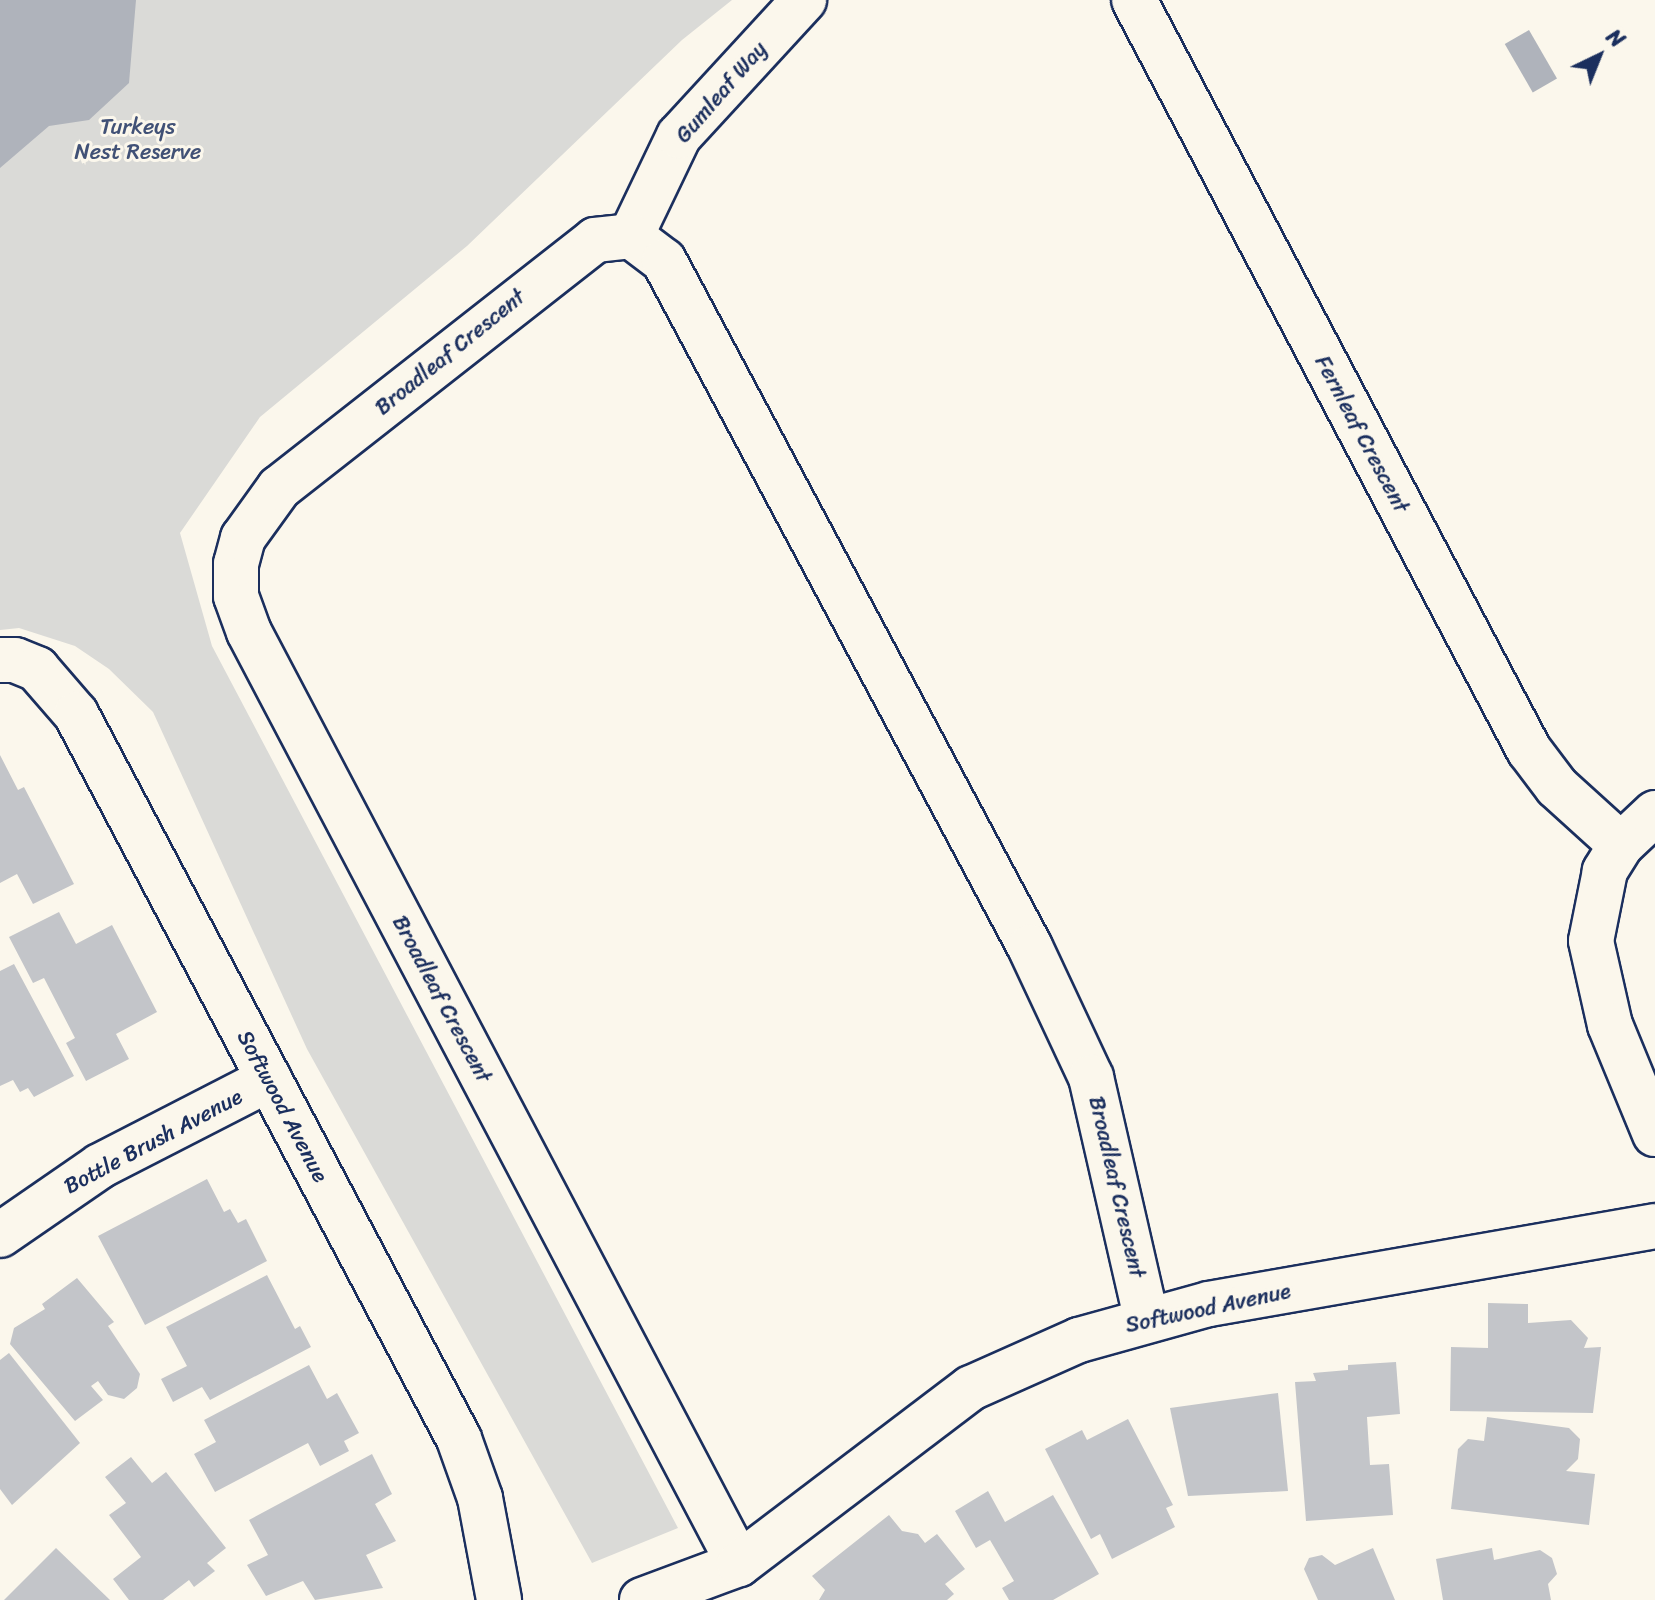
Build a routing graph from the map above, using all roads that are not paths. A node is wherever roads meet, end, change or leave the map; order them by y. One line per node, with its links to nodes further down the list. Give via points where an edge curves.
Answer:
1 (804, 0): 3 (street, Gumleaf Way, via 679,136)
2 (1134, 0): 6 (street, Fernleaf Crescent, via 1529,750 1557,787)
3 (631, 236): 11 (street, Broadleaf Crescent, via 648,244 677,282 1063,1012 1091,1077 1110,1141); 12 (street, Broadleaf Crescent, via 595,240 578,250 279,488 243,538 236,596 249,632)
4 (0, 660): 7 (street, Softwood Avenue, via 37,669 76,714)
5 (1655, 813): 6 (street)
6 (1621, 845): 8 (street, via 1605,871 1591,941 1610,1025)
7 (269, 1079): 10 (street, Bottle Brush Avenue, via 100,1166); 13 (street, Softwood Avenue, via 459,1439 480,1498)
8 (1655, 1134)
9 (1655, 1226): 11 (street, Softwood Avenue)
10 (0, 1235)
11 (1146, 1318): 12 (street, Softwood Avenue, via 1079,1340 971,1388)
12 (739, 1564): 14 (street, Softwood Avenue)
13 (499, 1600)
14 (642, 1600)

